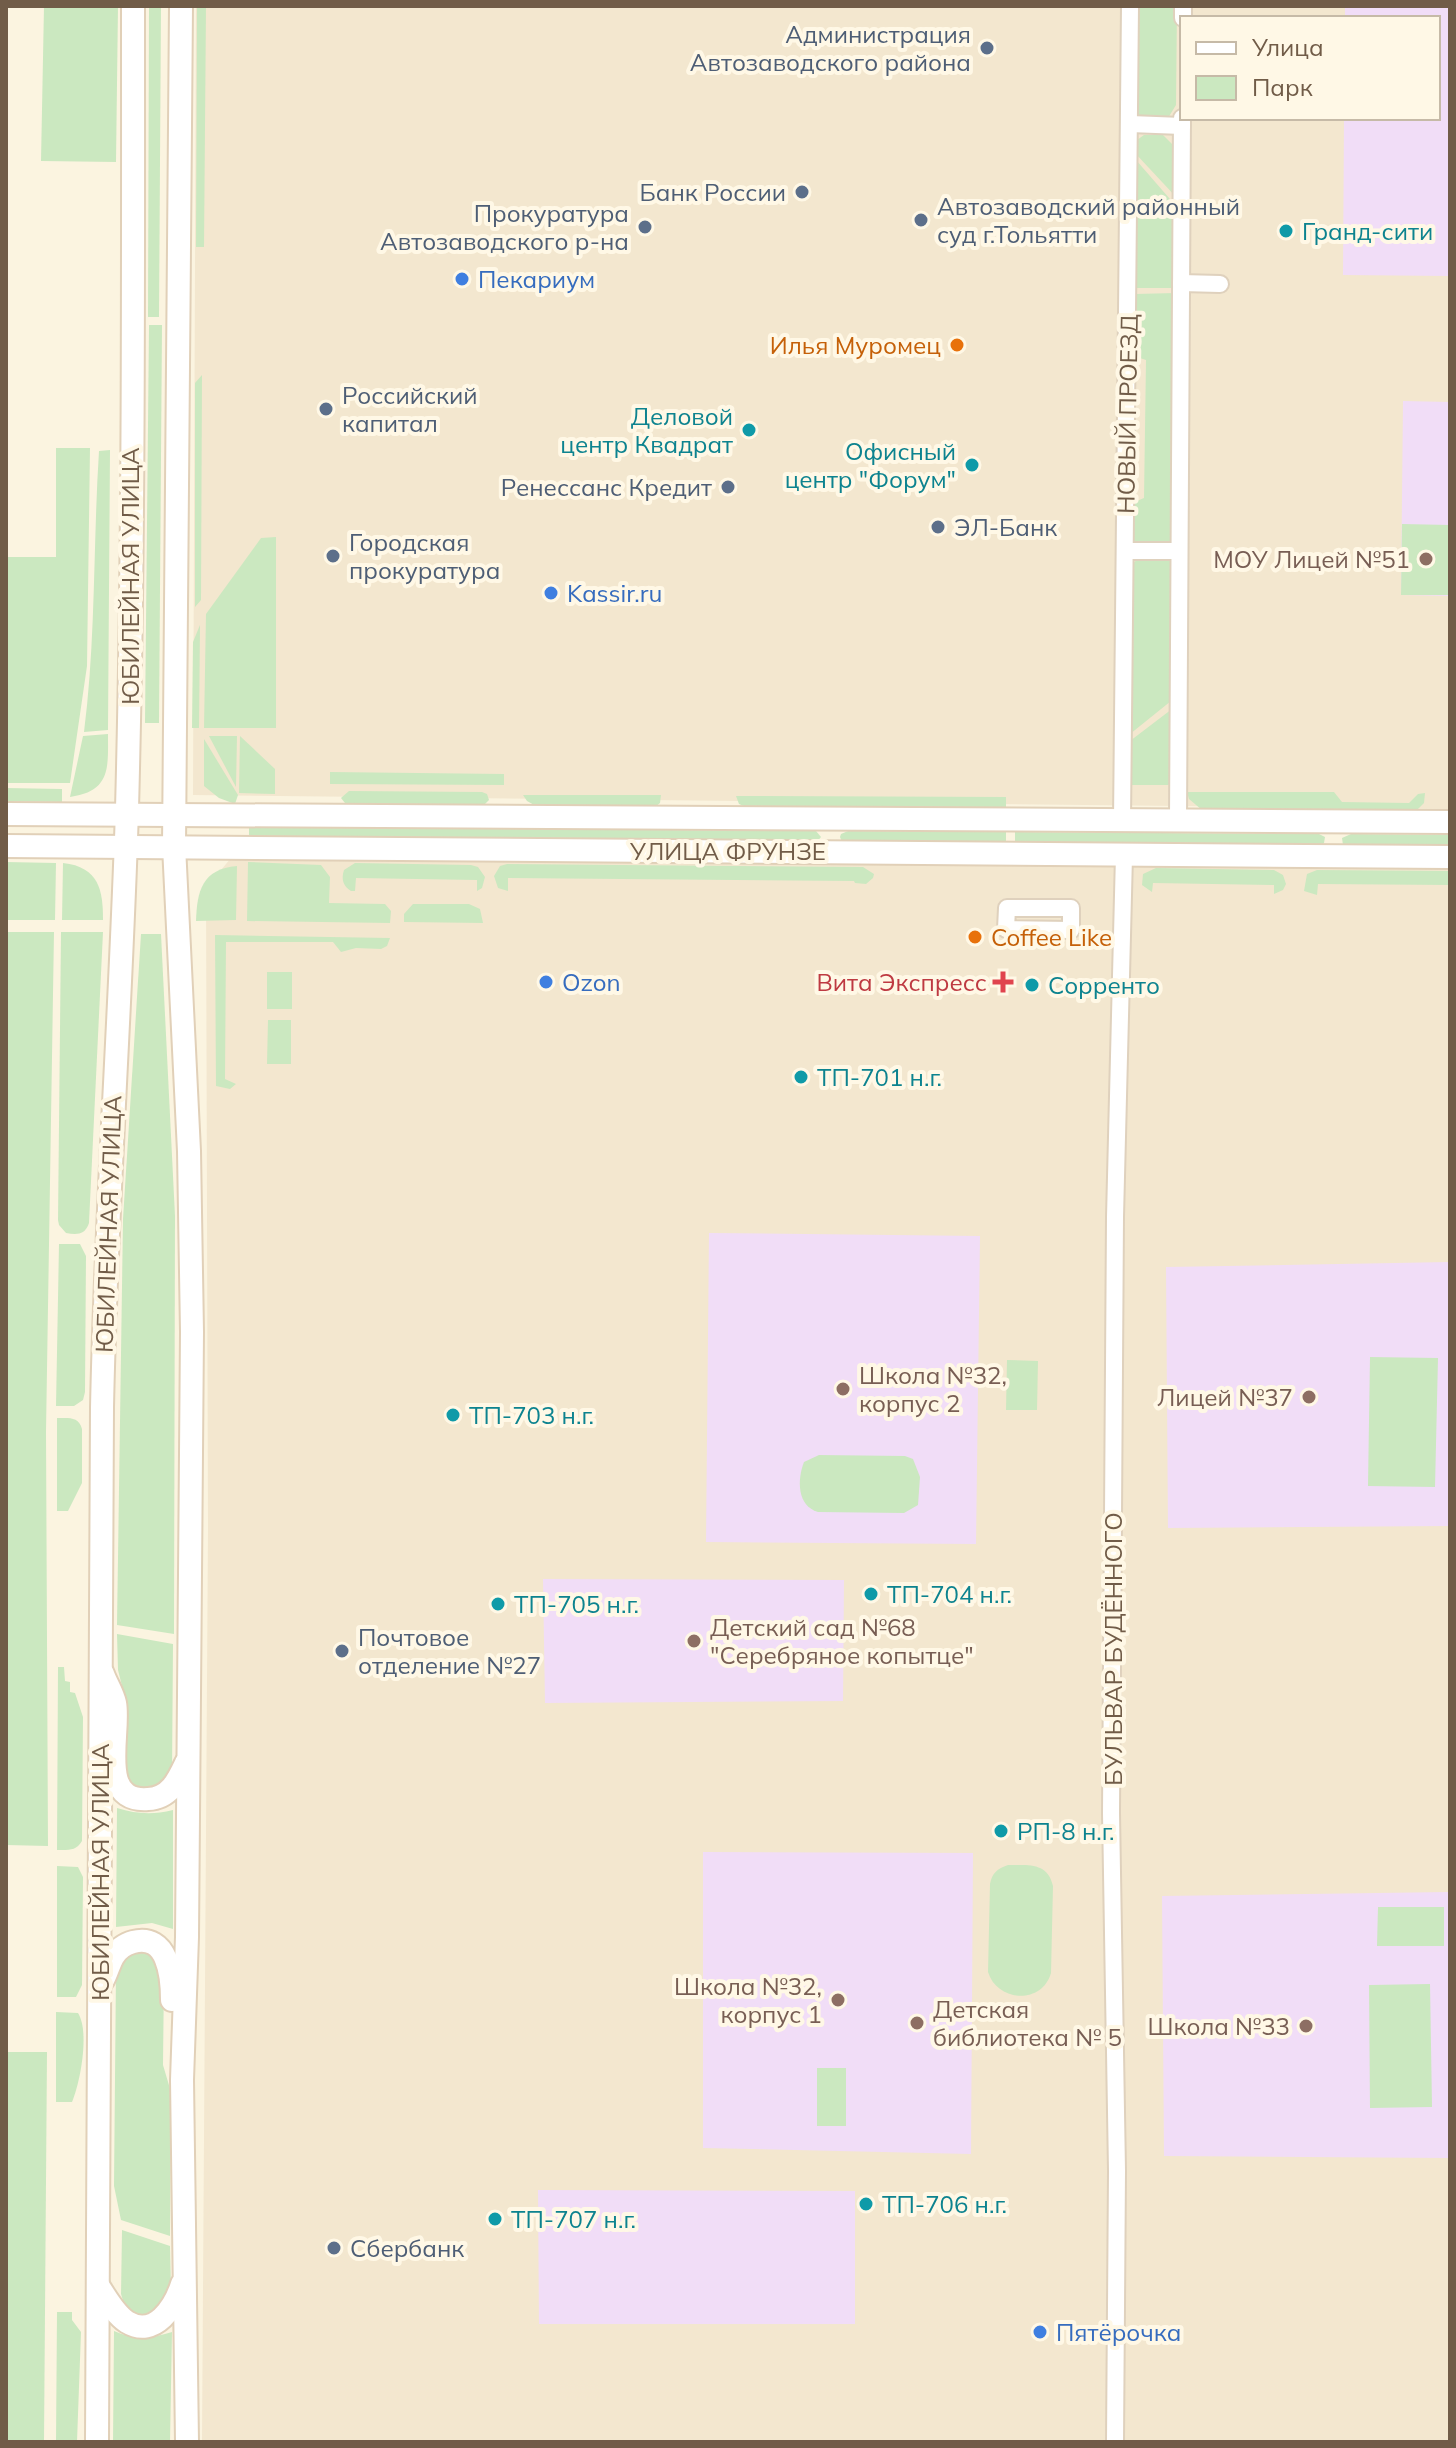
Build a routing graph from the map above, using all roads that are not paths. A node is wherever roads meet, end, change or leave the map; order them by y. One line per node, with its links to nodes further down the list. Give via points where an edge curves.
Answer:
1 (133, 6): 11 (main road, ЮБИЛЕЙНАЯ УЛИЦА)
2 (181, 6): 12 (main road, ЮБИЛЕЙНАЯ УЛИЦА)
3 (1130, 6): 5 (street, НОВЫЙ ПРОЕЗД)
4 (1182, 122): 5 (street); 6 (street)
5 (1130, 124): 8 (street, НОВЫЙ ПРОЕЗД)
6 (1181, 283): 7 (street); 9 (street)
7 (1220, 284)
8 (1125, 551): 9 (street); 14 (street, НОВЫЙ ПРОЕЗД)
9 (1179, 551): 15 (street)
10 (6, 814): 11 (main road, УЛИЦА ФРУНЗЕ)
11 (126, 815): 12 (main road, УЛИЦА ФРУНЗЕ); 20 (main road, ЮБИЛЕЙНАЯ УЛИЦА)
12 (175, 815): 13 (main road, УЛИЦА ФРУНЗЕ); 19 (main road, ЮБИЛЕЙНАЯ УЛИЦА)
13 (833, 820): 14 (main road, УЛИЦА ФРУНЗЕ); 21 (main road)
14 (1122, 821): 15 (main road, УЛИЦА ФРУНЗЕ)
15 (1178, 821): 16 (main road, УЛИЦА ФРУНЗЕ)
16 (1330, 822): 17 (main road, УЛИЦА ФРУНЗЕ); 23 (main road)
17 (1450, 822)
18 (6, 846): 20 (main road, УЛИЦА ФРУНЗЕ)
19 (174, 846): 20 (main road, УЛИЦА ФРУНЗЕ); 21 (main road, УЛИЦА ФРУНЗЕ); 26 (main road, ЮБИЛЕЙНАЯ УЛИЦА, via 192,1332)
20 (125, 847): 25 (main road, ЮБИЛЕЙНАЯ УЛИЦА, via 106,1239)
21 (832, 852): 22 (main road, УЛИЦА ФРУНЗЕ)
22 (1124, 855): 23 (main road, УЛИЦА ФРУНЗЕ); 33 (street, БУЛЬВАР БУДЁННОГО, via 1111,1766)
23 (1330, 856): 24 (main road, УЛИЦА ФРУНЗЕ)
24 (1450, 857)
25 (99, 1666): 26 (main road, via 115,1703 114,1778 124,1792 136,1798 161,1797 172,1789); 27 (main road, ЮБИЛЕЙНАЯ УЛИЦА)
26 (188, 1758): 28 (main road, ЮБИЛЕЙНАЯ УЛИЦА)
27 (101, 1986): 28 (main road, via 114,1954 124,1946 142,1941 161,1949 171,1971 172,2047); 30 (main road, ЮБИЛЕЙНАЯ УЛИЦА)
28 (182, 2080): 29 (main road, ЮБИЛЕЙНАЯ УЛИЦА)
29 (185, 2276): 30 (main road, via 168,2315 146,2325 127,2322); 32 (main road, ЮБИЛЕЙНАЯ УЛИЦА)
30 (99, 2287): 31 (main road, ЮБИЛЕЙНАЯ УЛИЦА)
31 (97, 2442)
32 (187, 2442)
33 (1115, 2442)

